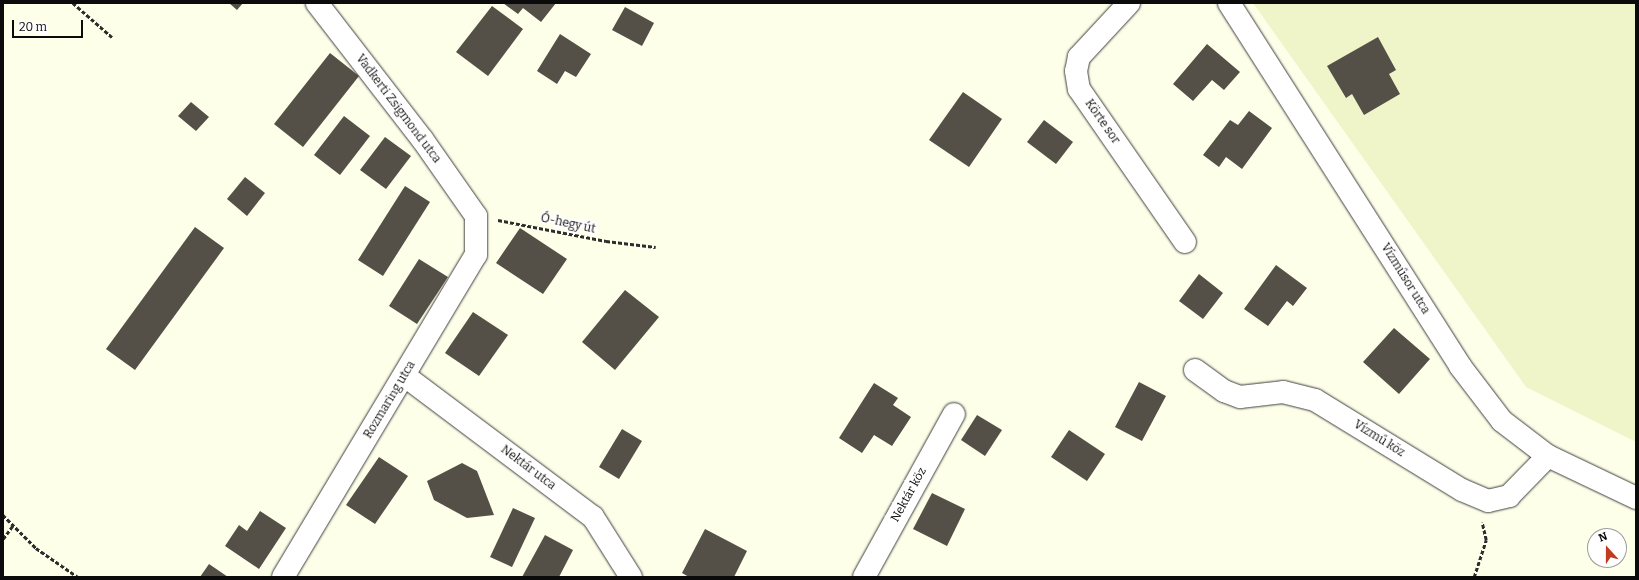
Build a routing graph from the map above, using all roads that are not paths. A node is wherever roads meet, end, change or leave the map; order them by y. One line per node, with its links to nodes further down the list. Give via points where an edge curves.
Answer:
1 (317, 3): 4 (street, Vadkerti Zsigmond utca, via 422,139)
2 (1129, 3): 5 (street, Körte sor, via 1079,57 1076,70 1079,89)
3 (1229, 3): 9 (street, Vízműsor utca, via 1460,366 1502,421)
4 (476, 216): 7 (street, Rozmaring utca, via 476,255)
5 (1185, 242)
6 (1195, 370): 9 (street, Vízmű köz, via 1224,390 1240,396 1283,392 1315,400 1462,490 1488,501 1509,496)
7 (405, 376): 11 (street, Rozmaring utca); 12 (street, Nektár utca, via 593,517)
8 (954, 414): 13 (street, Nektár köz)
9 (1548, 456): 10 (street, Vízműsor utca)
10 (1636, 498)
11 (283, 577)
12 (631, 577)
13 (864, 577)

